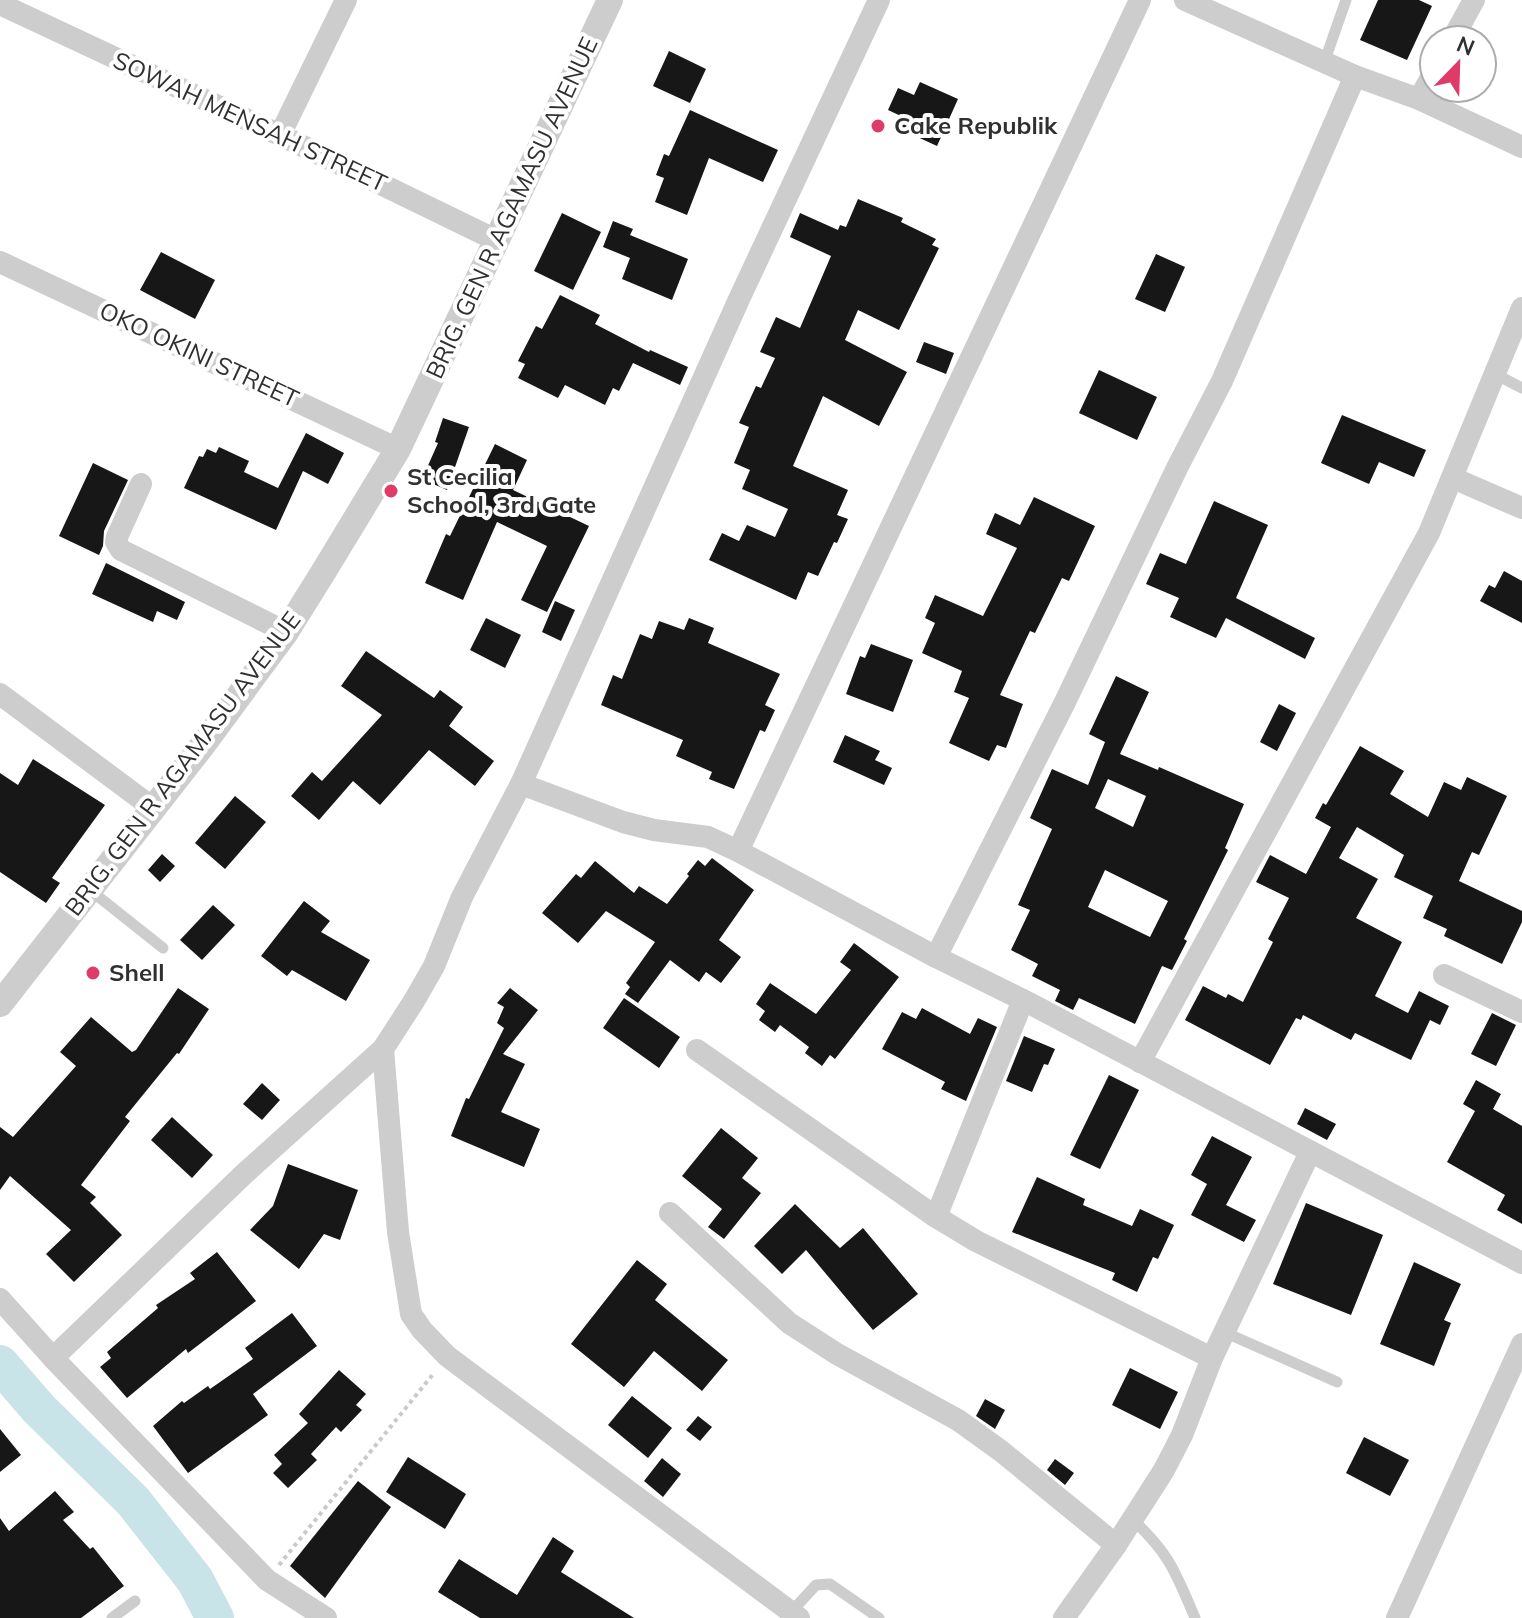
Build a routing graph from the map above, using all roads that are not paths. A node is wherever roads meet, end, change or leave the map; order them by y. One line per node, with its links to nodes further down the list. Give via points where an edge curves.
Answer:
1 (346, 0): 14 (street)
2 (610, 0): 16 (street, BRIG. GEN R AGAMASU AVENUE)
3 (879, 0): 27 (street)
4 (1140, 0): 29 (street)
5 (1185, 0): 10 (street)
6 (1346, 0): 10 (lane)
7 (1474, 0): 9 (street)
8 (0, 4): 14 (street, SOWAH MENSAH STREET)
9 (1461, 24)
10 (1324, 63): 11 (street)
11 (1355, 76): 12 (street); 32 (street, via 1222,381)
12 (1418, 99)
13 (1430, 104): 15 (street)
14 (280, 135): 16 (street, SOWAH MENSAH STREET)
15 (1522, 147)
16 (498, 241): 21 (street, BRIG. GEN R AGAMASU AVENUE)
17 (0, 262): 21 (street, OKO OKINI STREET)
18 (1522, 308): 19 (street)
19 (1495, 374): 20 (lane); 22 (street)
20 (1522, 388)
21 (398, 449): 25 (street, BRIG. GEN R AGAMASU AVENUE)
22 (1453, 478): 24 (street); 40 (street, via 1429,533)
23 (141, 484): 25 (street, via 117,537 121,550)
24 (1522, 508)
25 (286, 632): 28 (street, BRIG. GEN R AGAMASU AVENUE)
26 (0, 694): 28 (street)
27 (521, 784): 29 (street, via 623,822 708,837); 38 (street, via 462,897 434,966)
28 (153, 808): 30 (street, BRIG. GEN R AGAMASU AVENUE)
29 (738, 851): 32 (street)
30 (89, 889): 31 (lane); 34 (street, BRIG. GEN R AGAMASU AVENUE)
31 (163, 948)
32 (936, 957): 35 (street)
33 (1444, 975): 37 (street)
34 (8, 978): 36 (street, BRIG. GEN R AGAMASU AVENUE)
35 (1023, 1000): 40 (street); 43 (street)
36 (0, 1004)
37 (1522, 1012)
38 (383, 1049): 48 (street); 54 (street, via 398,1232 411,1314 422,1330 447,1356)
39 (697, 1050): 43 (street)
40 (1140, 1062): 41 (street)
41 (1310, 1152): 44 (street); 46 (street)
42 (670, 1213): 52 (street, via 789,1323 958,1420)
43 (936, 1217): 49 (street)
44 (1522, 1263)
45 (0, 1299): 48 (street)
46 (1224, 1332): 49 (street); 50 (lane)
47 (1522, 1344): 60 (street)
48 (53, 1358): 56 (street, via 267,1580)
49 (1212, 1358): 51 (street, via 1182,1435)
50 (1337, 1382)
51 (1133, 1520): 52 (street); 59 (lane, via 1172,1564)
52 (1116, 1545): 58 (street)
53 (135, 1601): 55 (lane)
54 (795, 1615): 57 (lane, via 816,1585 830,1584)
55 (112, 1618)
56 (326, 1618)
57 (879, 1618)
58 (1064, 1618)
59 (1195, 1618)
60 (1397, 1618)

